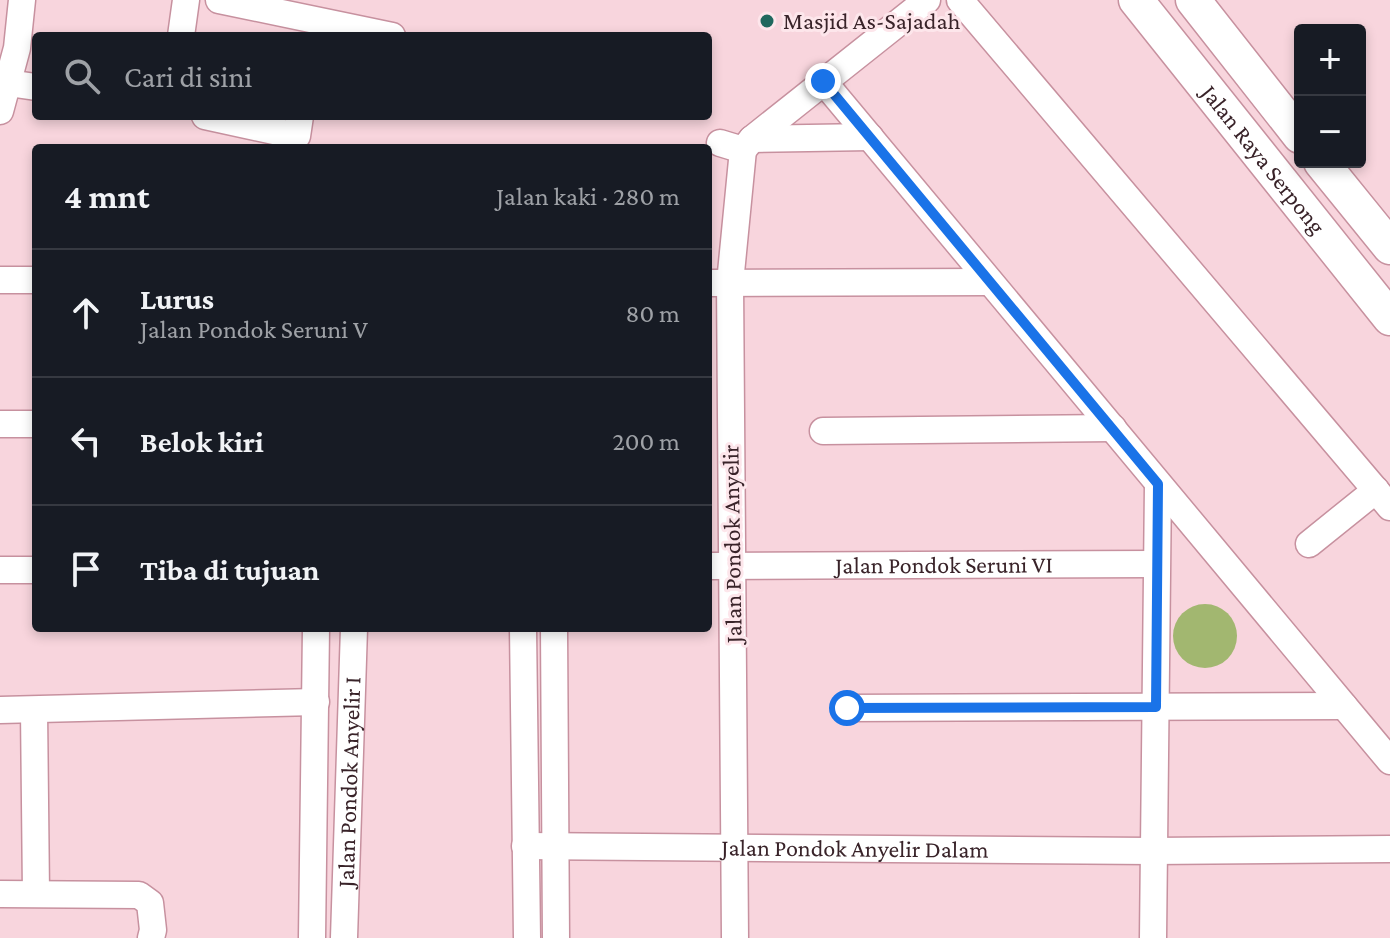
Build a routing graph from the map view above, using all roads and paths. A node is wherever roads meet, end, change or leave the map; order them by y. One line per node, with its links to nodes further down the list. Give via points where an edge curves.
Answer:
1 (22, 0): 12 (street)
2 (186, 0): 9 (street)
3 (219, 0): 8 (street)
4 (927, 0): 11 (street)
5 (960, 0): 33 (street)
6 (1136, 0): 27 (main road, Jalan Raya Serpong)
7 (1193, 0): 18 (main road, Jalan Raya Serpong)
8 (301, 20): 10 (street)
9 (182, 32)
10 (369, 32)
11 (823, 81): 19 (street); 20 (street)
12 (8, 83): 13 (street); 14 (street)
13 (32, 86)
14 (0, 111)
15 (241, 120): 17 (street)
16 (299, 120): 17 (street, via 297,136)
17 (268, 123)
18 (1294, 128)
19 (870, 137): 20 (street); 25 (street)
20 (738, 144): 26 (street, Jalan Pondok Anyelir)
21 (1326, 168): 22 (main road, Jalan Raya Serpong)
22 (1390, 247)
23 (0, 280): 24 (street)
24 (32, 280)
25 (990, 282): 26 (street); 30 (street)
26 (719, 283): 36 (street, Jalan Pondok Anyelir)
27 (1390, 318)
28 (0, 424): 29 (street)
29 (32, 424)
30 (1113, 428): 31 (street); 32 (street)
31 (823, 431)
32 (1158, 484): 35 (street); 46 (street)
33 (1383, 498): 34 (street)
34 (1309, 544)
35 (1155, 564): 36 (street, Jalan Pondok Seruni VI); 47 (street)
36 (720, 566): 54 (street, Jalan Pondok Anyelir)
37 (0, 570): 38 (street)
38 (32, 570)
39 (316, 632): 45 (street, Jalan Pondok Anyelir I)
40 (354, 632): 61 (street, Jalan Pondok Anyelir I)
41 (523, 632): 43 (street)
42 (554, 632): 44 (street)
43 (523, 700): 44 (street); 53 (street)
44 (554, 700): 52 (street)
45 (316, 702): 50 (street); 60 (street, Jalan Pondok Anyelir I)
46 (1344, 706): 47 (street); 51 (street)
47 (1156, 707): 48 (street); 56 (street)
48 (847, 708)
49 (0, 710): 50 (street)
50 (34, 710): 57 (street)
51 (1390, 761)
52 (557, 844): 53 (street, Jalan Pondok Anyelir Dalam); 54 (street, Jalan Pondok Anyelir Dalam); 63 (street)
53 (525, 846): 62 (street)
54 (736, 847): 56 (street, Jalan Pondok Anyelir Dalam); 64 (street, Jalan Pondok Anyelir)
55 (1390, 849): 56 (street, Jalan Pondok Anyelir Dalam)
56 (1152, 851): 65 (street)
57 (36, 893): 58 (street); 59 (street, via 139,895 150,903)
58 (0, 894)
59 (151, 938)
60 (312, 938)
61 (344, 938)
62 (527, 938)
63 (556, 938)
64 (735, 938)
65 (1153, 938)

